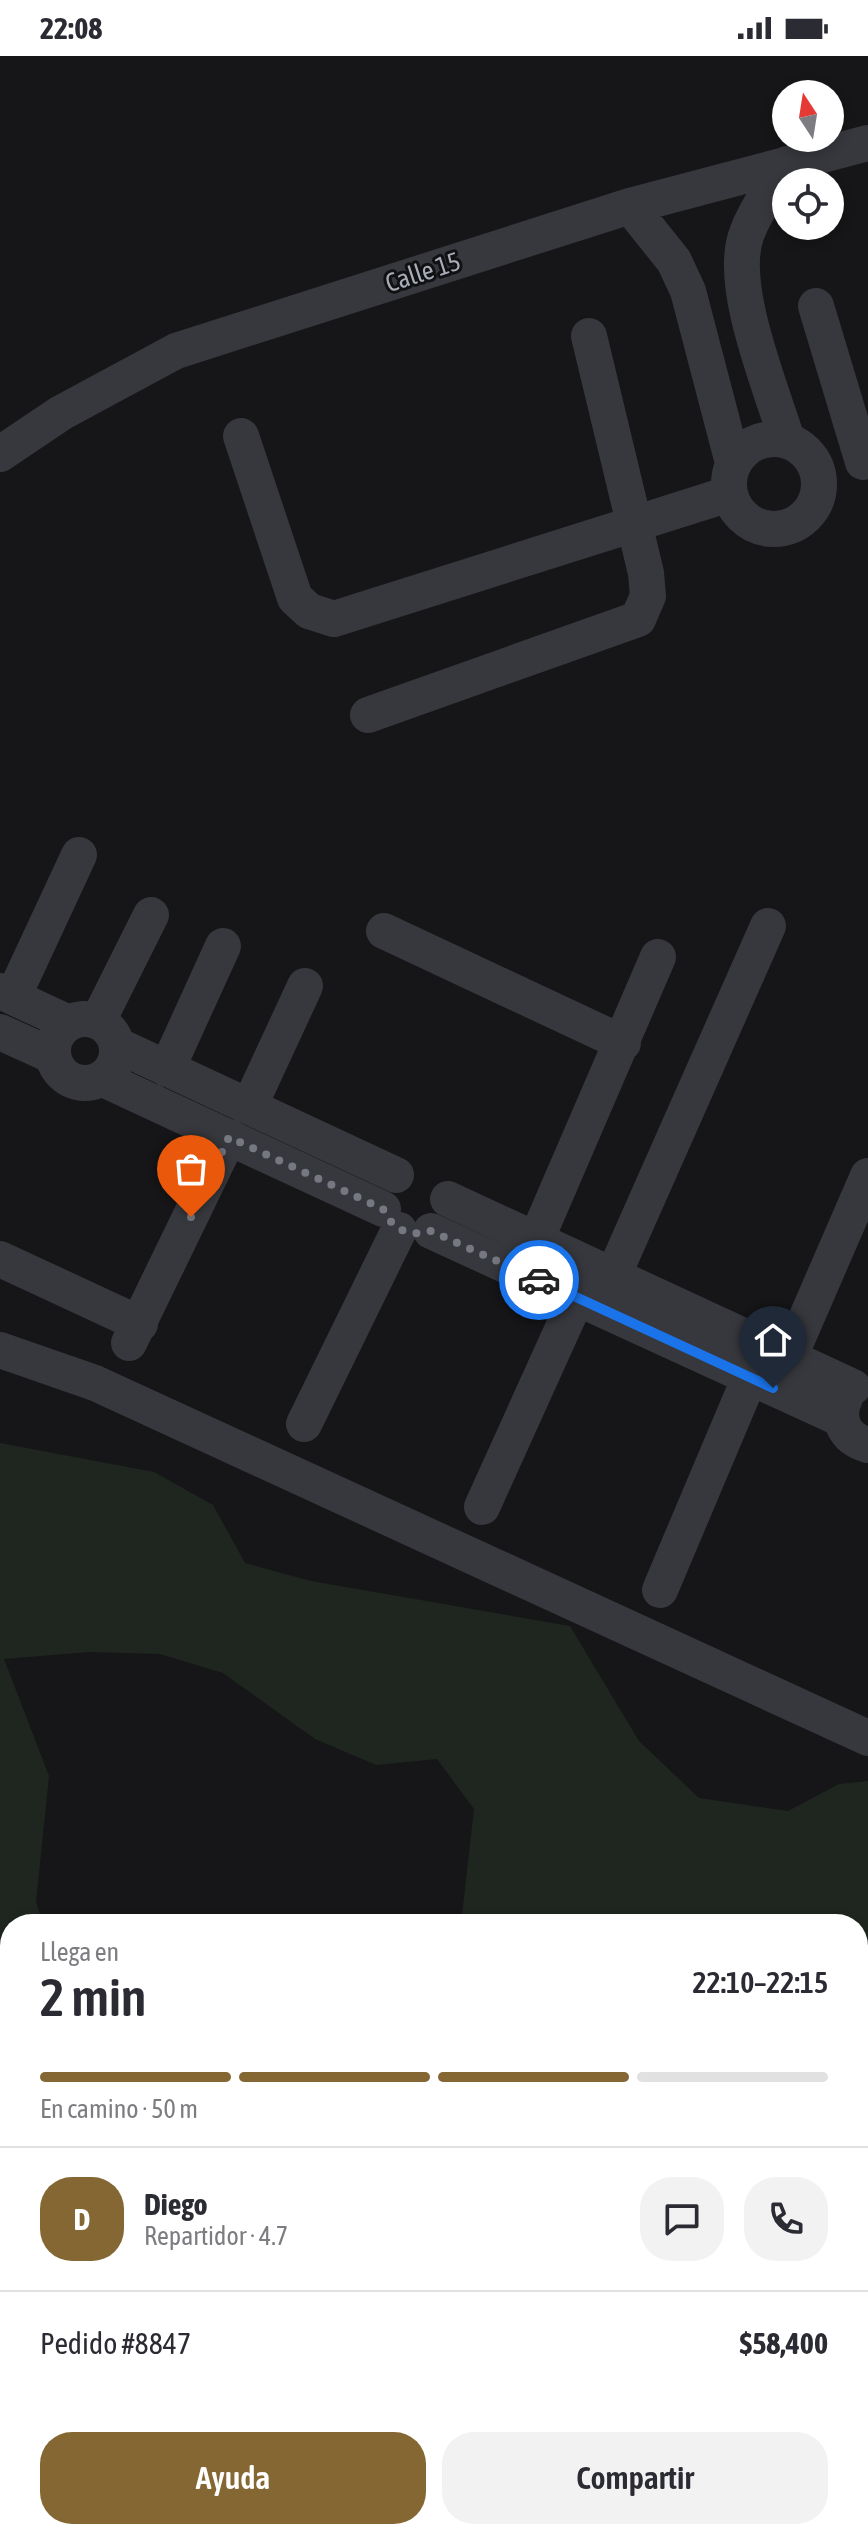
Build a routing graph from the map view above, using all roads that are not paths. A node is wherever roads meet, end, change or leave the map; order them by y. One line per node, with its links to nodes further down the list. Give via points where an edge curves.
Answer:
1 (868, 143): 2 (street, Calle 15)
2 (787, 164): 3 (street, Calle 15); 7 (street, via 746,235 740,271)
3 (630, 206): 8 (street, Calle 15, via 176,351 61,413); 11 (street, via 674,261 688,291)
4 (816, 306): 9 (street)
5 (589, 336): 12 (street)
6 (241, 436): 12 (street, via 295,598 309,611 334,619)
7 (787, 440): 10 (street, via 812,458); 11 (street, via 771,438 742,451)
8 (0, 454)
9 (865, 461): 10 (street)
10 (818, 473): 11 (street, via 819,489 805,517 776,529 760,528 735,509)
11 (731, 479): 12 (street)
12 (634, 524): 13 (street, via 648,596 638,619)
13 (368, 715)
14 (79, 855): 21 (street)
15 (151, 915): 22 (street)
16 (768, 926): 36 (street)
17 (384, 931): 24 (street)
18 (223, 946): 26 (street)
19 (658, 957): 24 (street)
20 (305, 986): 28 (street)
21 (6, 994): 22 (street)
22 (95, 1030): 25 (street, via 56,1037); 26 (street); 27 (street, via 115,1065)
23 (0, 1032): 25 (street)
24 (623, 1043): 34 (street)
25 (53, 1056): 27 (street, via 71,1081)
26 (167, 1069): 28 (street)
27 (103, 1079): 29 (street)
28 (249, 1107): 30 (street)
29 (229, 1137): 33 (street); 35 (street, via 135,1333)
30 (396, 1175): 32 (street, via 415,1169 434,1174); 33 (street, via 385,1190)
31 (868, 1176): 39 (street)
32 (448, 1199): 33 (street, via 444,1217); 34 (street)
33 (404, 1223): 37 (street); 42 (street)
34 (536, 1240): 36 (street)
35 (0, 1259)
36 (613, 1276): 39 (street)
37 (577, 1297): 40 (street); 44 (street)
38 (0, 1350): 46 (street, via 95,1383)
39 (789, 1358): 41 (street)
40 (750, 1377): 41 (street); 45 (street)
41 (854, 1396): 43 (street, via 851,1437)
42 (304, 1424)
43 (868, 1445)
44 (482, 1507)
45 (660, 1590)
46 (868, 1738)

